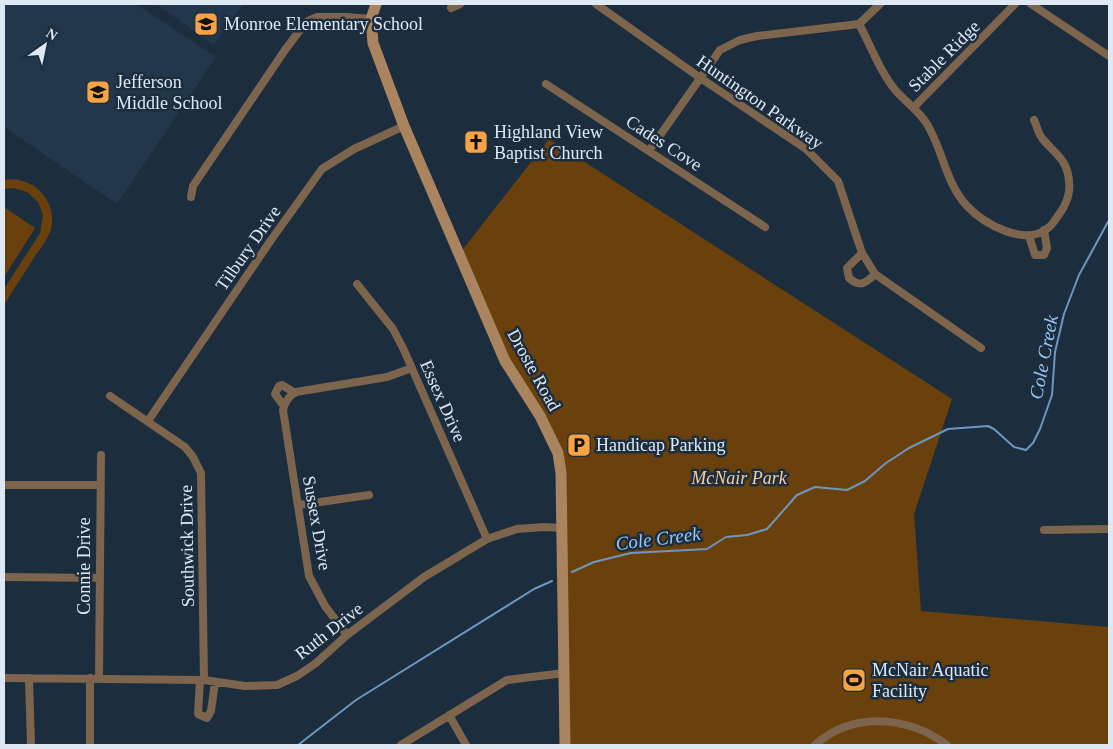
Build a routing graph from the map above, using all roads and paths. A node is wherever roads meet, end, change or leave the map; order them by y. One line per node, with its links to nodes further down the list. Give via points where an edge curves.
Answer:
1 (376, 4): 8 (street, Droste Road)
2 (460, 4): 7 (street)
3 (596, 4): 11 (street, Huntington Parkway)
4 (880, 4): 9 (street)
5 (1015, 4): 13 (street, Stable Ridge)
6 (1030, 4): 10 (street)
7 (451, 8)
8 (371, 20): 15 (street, Droste Road, via 373,43); 17 (street, via 320,17 306,22 193,186)
9 (859, 24): 11 (street, via 740,40 720,50); 13 (street, via 884,73 896,91)
10 (1109, 56)
11 (699, 77): 16 (street); 21 (street, Huntington Parkway, via 806,149 838,182)
12 (546, 84): 16 (street, Cades Cove)
13 (914, 107): 20 (street, via 927,123 952,186 967,206 1009,233)
14 (1034, 120): 19 (street, via 1041,137 1065,164 1070,194 1065,206)
15 (404, 126): 29 (street, Tilbury Drive, via 354,149 322,169); 35 (street, Droste Road, via 505,361 540,416 558,453)
16 (649, 151): 18 (street, Cades Cove)
17 (191, 197)
18 (765, 227)
19 (1044, 230): 20 (street); 20 (street, via 1047,248 1044,254 1035,255)
20 (1029, 236)
21 (862, 253): 22 (street, Huntington Parkway); 22 (street, via 847,268 849,278 861,285)
22 (875, 274): 24 (street, Huntington Parkway)
23 (357, 284): 25 (street, Essex Drive, via 393,329)
24 (981, 348)
25 (412, 368): 26 (street, Sussex Drive, via 387,377); 38 (street, Essex Drive)
26 (295, 393): 28 (street, via 287,398); 28 (street, Sussex Drive, via 288,387 279,386 275,394)
27 (110, 396): 29 (street, Southwick Drive)
28 (284, 406): 34 (street, Sussex Drive)
29 (148, 421): 47 (street, Southwick Drive, via 185,448 201,473)
30 (101, 455): 32 (street, Connie Drive)
31 (4, 485): 32 (street)
32 (99, 485): 40 (street, Connie Drive)
33 (369, 495): 34 (street)
34 (299, 505): 41 (street, Sussex Drive, via 309,576)
35 (562, 528): 38 (street, Ruth Drive, via 517,529); 42 (street, Droste Road)
36 (1044, 530): 37 (street)
37 (1109, 530)
38 (487, 539): 41 (street, Ruth Drive, via 424,577)
39 (4, 577): 40 (street)
40 (100, 578): 46 (street, Connie Drive)
41 (347, 635): 48 (street, Ruth Drive, via 316,663 277,685 245,686)
42 (564, 673): 49 (street, via 507,680); 54 (street, Droste Road)
43 (4, 678): 44 (street, Ruth Drive)
44 (29, 678): 45 (street, Ruth Drive); 50 (street)
45 (90, 678): 46 (street, Ruth Drive); 51 (street)
46 (99, 678): 47 (street, Ruth Drive)
47 (202, 680): 48 (street, Ruth Drive); 48 (street, Southwick Drive, via 198,714 206,718 211,711)
48 (215, 682)
49 (449, 715): 52 (street); 53 (street)
50 (31, 745)
51 (90, 745)
52 (401, 745)
53 (466, 745)
54 (565, 745)
55 (815, 745): 56 (street, via 843,728 869,722 896,721 925,731)
56 (947, 745)

